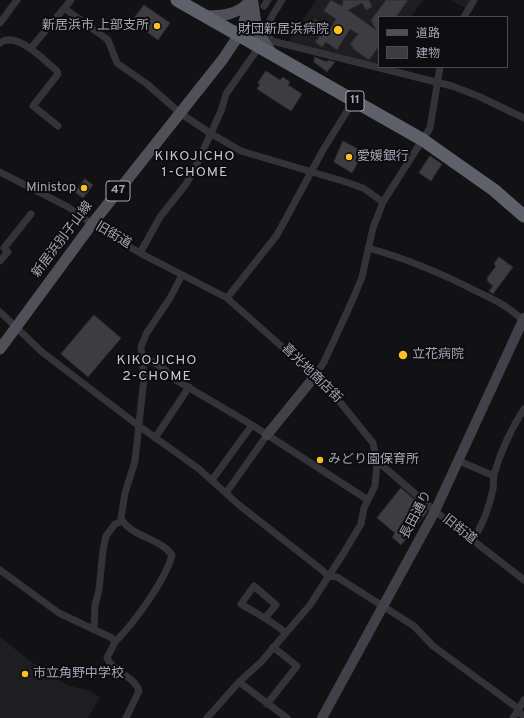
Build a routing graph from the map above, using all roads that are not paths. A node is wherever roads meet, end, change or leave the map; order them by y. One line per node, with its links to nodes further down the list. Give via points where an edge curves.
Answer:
1 (17, 0): 10 (street)
2 (71, 0): 7 (street)
3 (177, 0): 8 (highway, 11)
4 (252, 0): 8 (main road, via 233,13); 11 (main road, 新居浜別子山線); 16 (main road, via 257,31)
5 (282, 0): 13 (street, via 267,27 267,32 272,41)
6 (474, 0): 9 (street)
7 (64, 8): 15 (street); 22 (street, via 108,40 117,63)
8 (205, 16): 11 (highway, 11)
9 (465, 16)
10 (0, 23)
11 (239, 35): 14 (highway, 11); 22 (main road, 新居浜別子山線 / 47)
12 (0, 40): 15 (street, via 21,43)
13 (291, 46): 16 (street); 17 (street)
14 (258, 47): 16 (highway, 11); 25 (street, via 226,94)
15 (31, 48): 24 (street, via 58,74 32,106)
16 (278, 57): 21 (highway, 11)
17 (378, 67)
18 (383, 68): 20 (street)
19 (440, 68): 20 (street)
20 (438, 81): 23 (street, via 478,96); 26 (street, via 432,120)
21 (354, 100): 26 (highway, 11); 28 (street)
22 (180, 112): 25 (street); 32 (main road, 新居浜別子山線 / 47)
23 (524, 118)
24 (58, 126)
25 (210, 132): 28 (street, via 241,151); 34 (street, via 186,184 160,217)
26 (423, 140): 29 (street); 31 (highway, 11, via 494,190)
27 (0, 172): 32 (street, 旧街道, via 68,207)
28 (311, 172): 29 (street, via 363,188); 37 (street, via 277,235)
29 (382, 202): 33 (street)
30 (32, 214): 35 (street, via 4,248 8,252)
31 (524, 216)
32 (92, 224): 34 (street, 旧街道); 40 (main road, 新居浜別子山線 / 47)
33 (368, 248): 39 (street, via 407,259 446,276 515,311); 43 (street, via 362,277 353,299)
34 (140, 253): 36 (street, 旧街道)
35 (0, 262)
36 (182, 275): 37 (street, 旧街道); 42 (street, via 146,334 141,347)
37 (227, 298): 43 (street, 喜光地商店街)
38 (0, 312): 40 (street)
39 (524, 320): 50 (street, 長田通り)
40 (16, 328): 41 (main road, 新居浜別子山線 / 47); 47 (street, via 42,352)
41 (0, 349)
42 (143, 360): 44 (street, via 148,359); 47 (street, via 144,378)
43 (315, 376): 48 (street); 51 (street, 喜光地商店街, via 373,443)
44 (189, 387): 46 (street); 49 (street)
45 (524, 409): 52 (street, via 500,456)
46 (252, 425): 48 (street); 53 (street)
47 (139, 426): 49 (street); 57 (street, via 135,461 125,493)
48 (267, 435): 54 (street); 55 (street)
49 (155, 438): 53 (street)
50 (459, 461): 52 (street); 56 (street, 長田通り)
51 (377, 462): 55 (street, 喜光地商店街, via 375,486); 56 (street, 旧街道)
52 (494, 476): 58 (street, via 493,488 480,529)
53 (212, 480): 54 (street)
54 (226, 493): 60 (street)
55 (368, 500): 60 (street, 喜光地商店街, via 361,524)
56 (435, 511): 58 (street, 旧街道); 62 (street, 長田通り)
57 (122, 521): 64 (street, via 115,524 106,536 95,605); 66 (street, via 128,527 156,541 172,555 162,578)
58 (472, 540): 61 (street, 旧街道)
59 (0, 570): 64 (street, via 59,613)
60 (328, 576): 62 (street, via 337,577); 65 (street, 喜光地商店街, via 310,605)
61 (524, 580)
62 (382, 606): 71 (street, via 414,626 433,646); 76 (street, 長田通り)
63 (265, 618): 63 (street, via 241,604 254,586 276,605); 65 (street)
64 (94, 630): 66 (street)
65 (286, 633): 67 (street, 喜光地商店街)
66 (115, 642): 73 (street, via 107,658 109,664 137,683 139,691)
67 (273, 647): 68 (street, 喜光地商店街); 70 (street, via 297,666)
68 (239, 682): 70 (street); 74 (street, 喜光地商店街)
69 (524, 700): 71 (street)
70 (268, 704): 75 (street)
71 (516, 713): 72 (street)
72 (524, 716)
73 (126, 718)
74 (207, 718)
75 (286, 718)
76 (322, 718)

